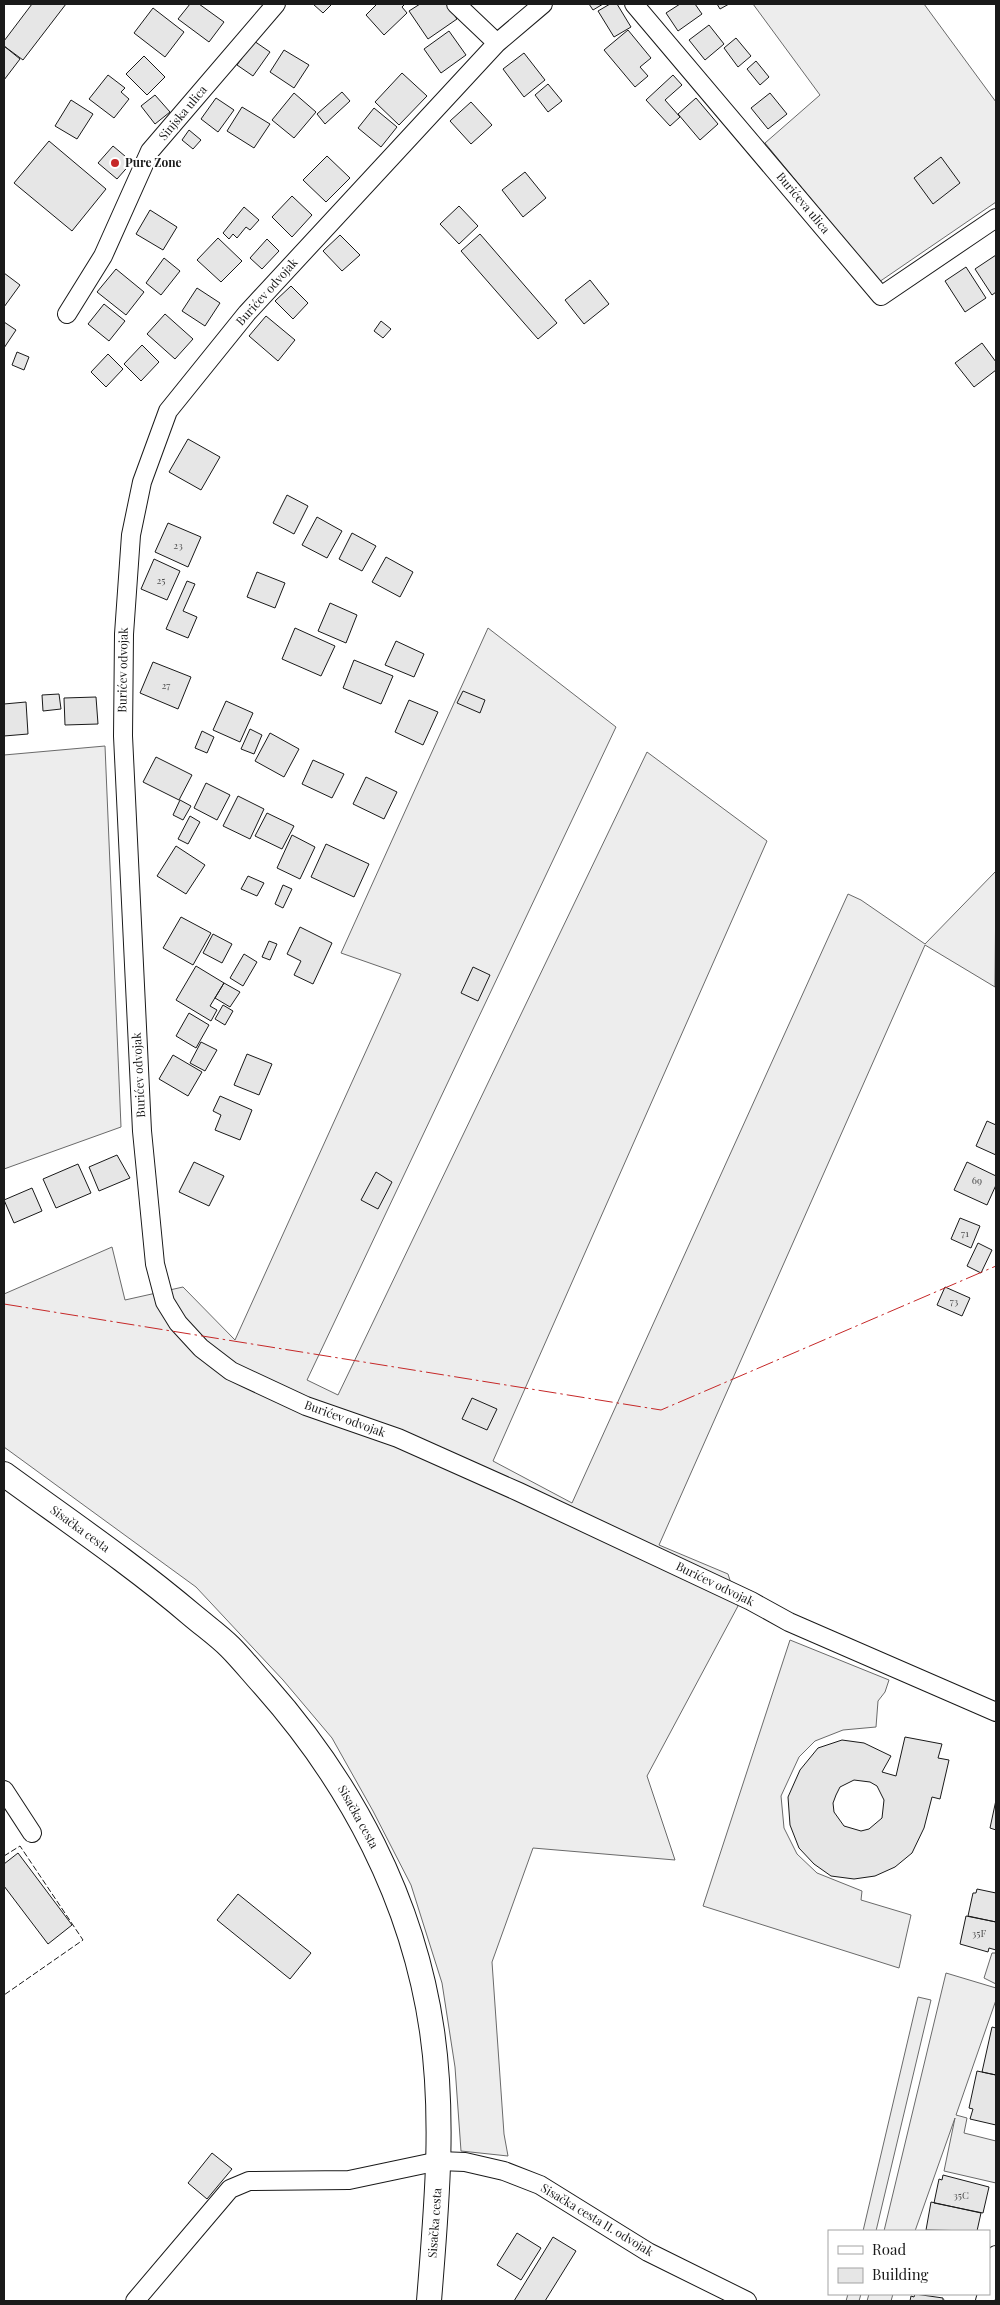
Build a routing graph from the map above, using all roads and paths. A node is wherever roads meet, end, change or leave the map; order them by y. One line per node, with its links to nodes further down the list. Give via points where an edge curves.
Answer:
1 (276, 4): 7 (street, Sinjska ulica, via 150,151 103,256)
2 (456, 4): 5 (street)
3 (543, 4): 5 (street)
4 (634, 4): 6 (street, Burićeva ulica, via 881,296)
5 (497, 44): 9 (street, Burićev odvojak, via 247,313 168,411 142,482 131,535 122,717 143,1150 155,1264 165,1302 201,1348 231,1371 306,1406 398,1438 484,1476 751,1601 789,1622)
6 (996, 218)
7 (67, 314)
8 (4, 1474): 12 (main road, Sisačka cesta, via 160,1588 230,1647 316,1748 347,1794 378,1851 400,1903 419,1964 432,2031 438,2092)
9 (996, 1712)
10 (4, 1790): 11 (street)
11 (32, 1833)
12 (439, 2161): 15 (street, Sisačka cesta II. odvojak, via 349,2180 249,2181 230,2188); 16 (main road, Sisačka cesta); 17 (street, Sisačka cesta II. odvojak, via 465,2162 504,2171 540,2185 648,2252)
13 (996, 2255): 14 (street)
14 (990, 2282)
15 (135, 2301)
16 (428, 2301)
17 (747, 2301)

